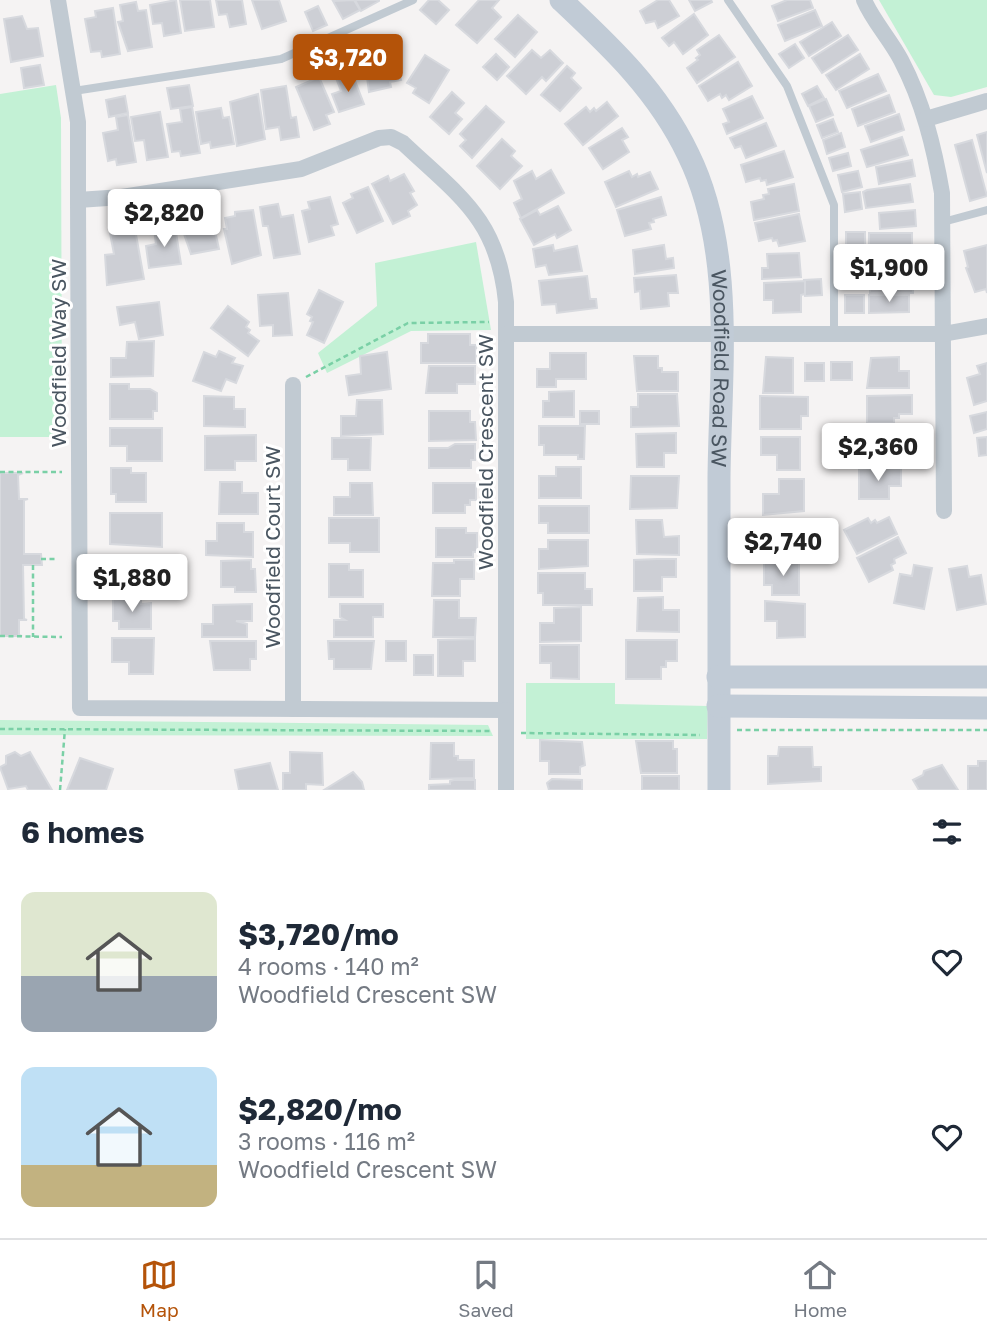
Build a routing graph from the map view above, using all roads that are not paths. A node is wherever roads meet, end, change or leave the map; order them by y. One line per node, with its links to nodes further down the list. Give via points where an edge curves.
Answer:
1 (58, 0): 6 (street, Woodfield Way SW)
2 (413, 0): 6 (lane, via 281,59)
3 (561, 0): 13 (street, Woodfield Road SW, via 644,82 689,156 713,226)
4 (728, 0): 14 (lane, via 788,86 834,205)
5 (864, 0): 8 (street, via 901,60)
6 (74, 91): 9 (street, Woodfield Way SW)
7 (987, 101): 8 (street)
8 (926, 119): 11 (street, via 942,194)
9 (78, 200): 15 (street, Woodfield Crescent SW, via 301,169 379,138 397,138 472,207 488,230 504,275); 23 (street, Woodfield Way SW, via 80,708)
10 (987, 210): 11 (lane)
11 (943, 222): 16 (street)
12 (987, 327): 16 (street)
13 (720, 333): 14 (street); 15 (street); 19 (street, Woodfield Road SW)
14 (834, 333): 16 (street)
15 (506, 334): 24 (street, Woodfield Crescent SW)
16 (943, 334): 18 (street)
17 (293, 385): 23 (street, Woodfield Court SW)
18 (944, 511)
19 (718, 677): 20 (street); 21 (street, Woodfield Road SW)
20 (987, 677)
21 (718, 705): 22 (street); 26 (street, Woodfield Road SW)
22 (987, 708)
23 (293, 709): 24 (street)
24 (506, 710): 25 (street, Woodfield Crescent SW)
25 (506, 790)
26 (719, 790)

